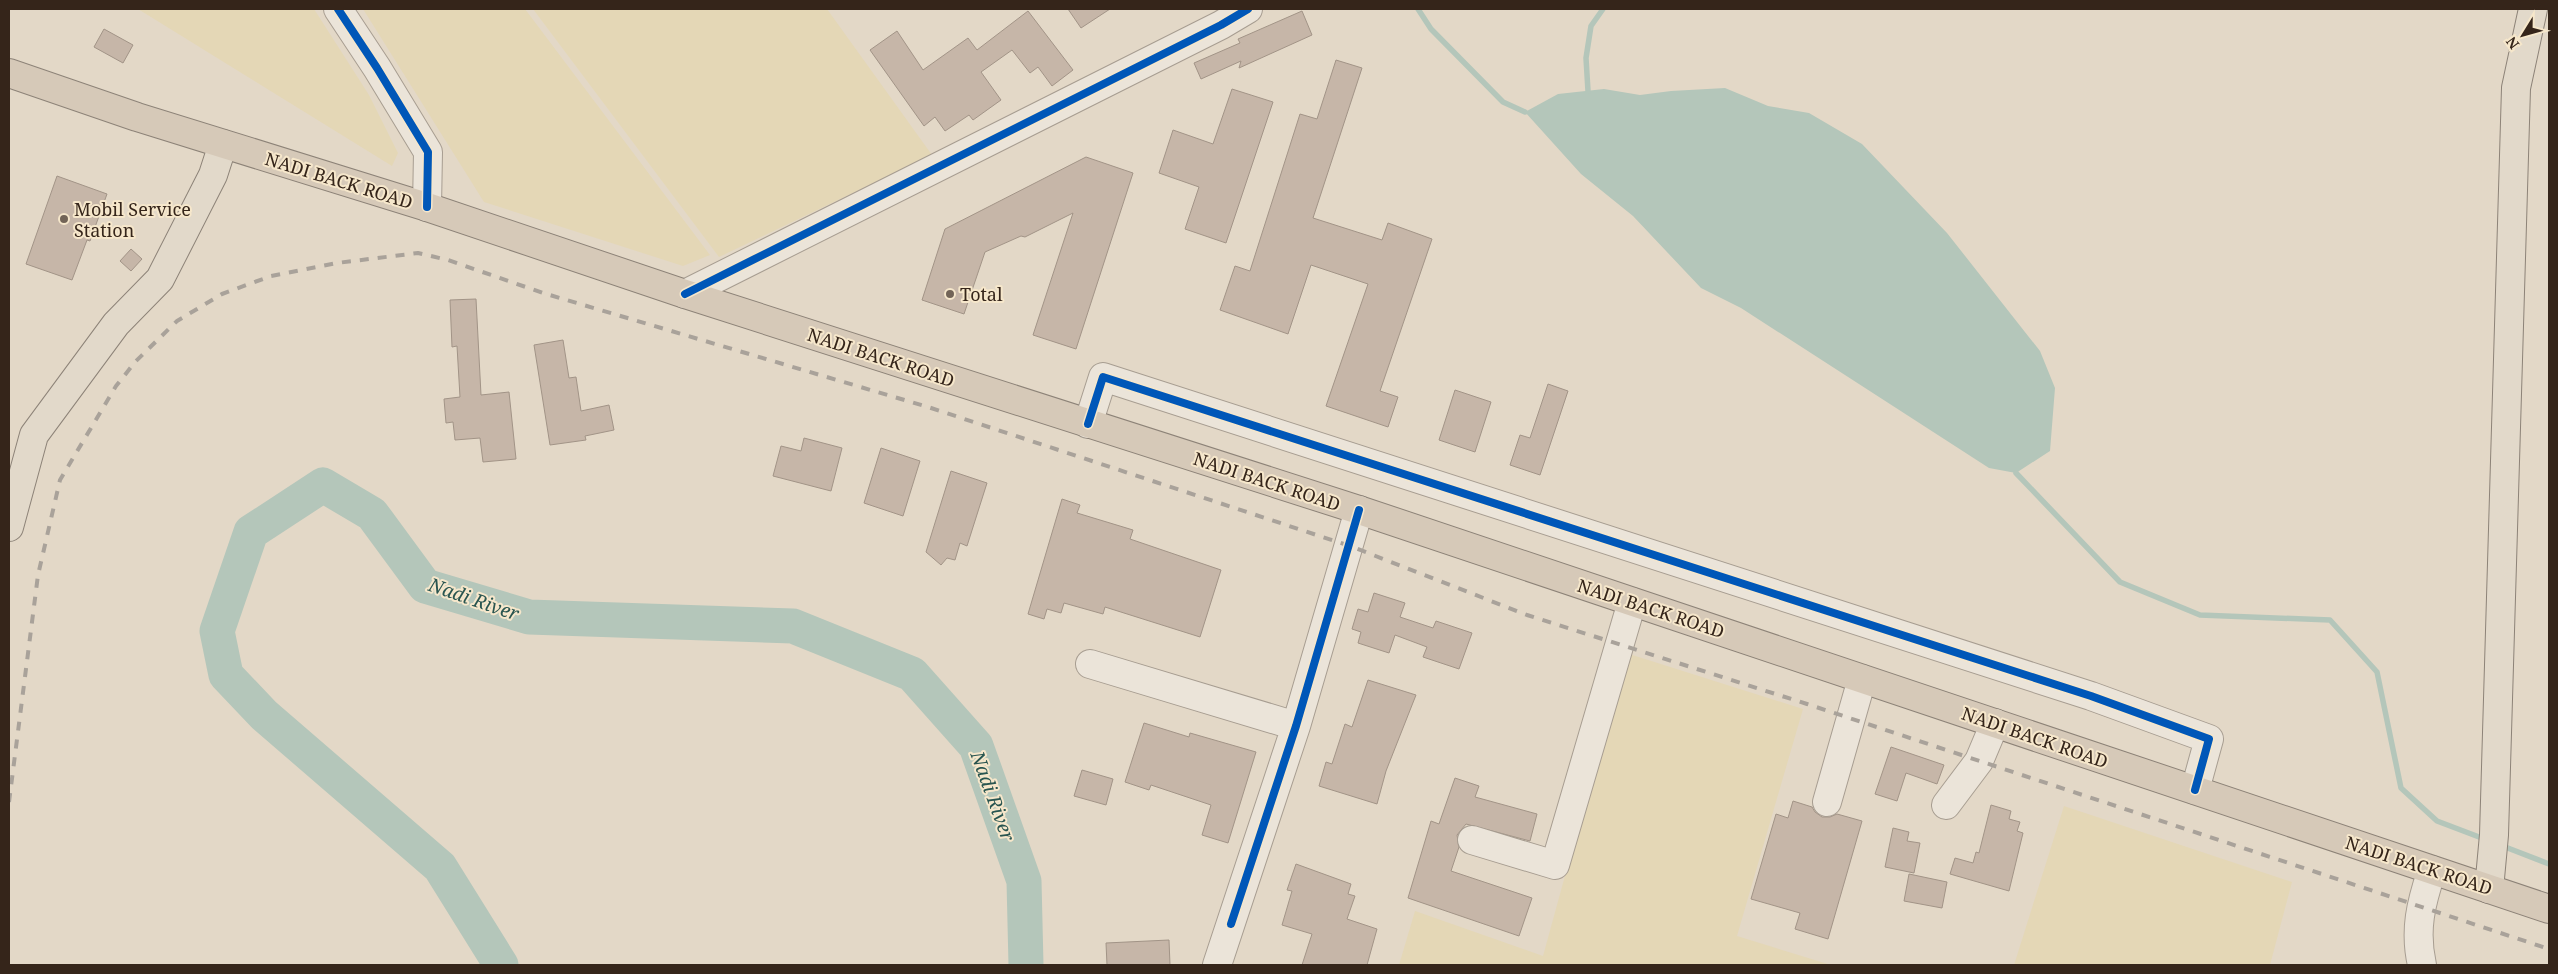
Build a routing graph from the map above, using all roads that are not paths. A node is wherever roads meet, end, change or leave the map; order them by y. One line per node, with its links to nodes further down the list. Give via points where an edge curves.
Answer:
1 (338, 9): 6 (street, via 428,152)
2 (1248, 9): 7 (street)
3 (2533, 9): 21 (main road, via 2516,88)
4 (9, 73): 5 (highway, NADI BACK ROAD)
5 (223, 144): 6 (highway, NADI BACK ROAD); 10 (main road, via 206,190 160,278 116,324 34,435)
6 (427, 207): 7 (highway, NADI BACK ROAD)
7 (685, 294): 8 (highway, NADI BACK ROAD)
8 (1088, 424): 9 (highway, NADI BACK ROAD); 16 (street, via 1103,376 2091,696 2209,739)
9 (1359, 510): 11 (highway, NADI BACK ROAD); 15 (street)
10 (9, 525)
11 (1632, 602): 13 (highway, NADI BACK ROAD); 19 (street, via 1555,865)
12 (1090, 664): 15 (street)
13 (1862, 679): 14 (highway, NADI BACK ROAD); 17 (street)
14 (1995, 723): 16 (highway, NADI BACK ROAD); 18 (street, via 1979,761)
15 (1296, 726): 23 (street)
16 (2195, 790): 20 (highway, NADI BACK ROAD)
17 (1827, 802)
18 (1946, 805)
19 (1472, 840)
20 (2432, 870): 21 (highway, NADI BACK ROAD); 24 (street, via 2420,906 2418,925)
21 (2490, 889): 22 (highway, NADI BACK ROAD)
22 (2549, 909)
23 (1217, 965)
24 (2422, 965)

